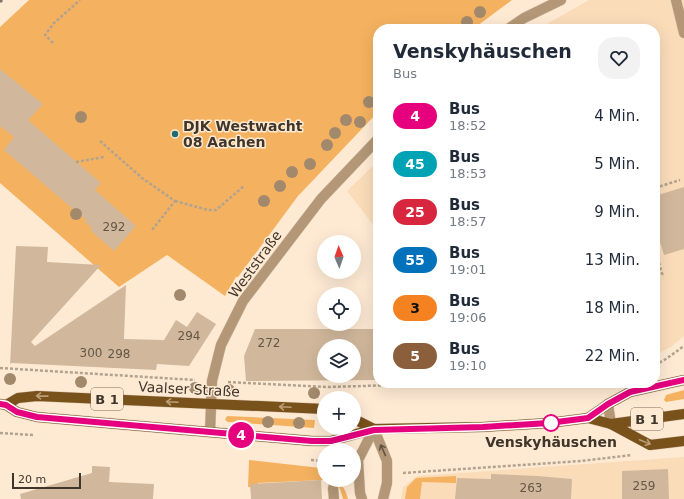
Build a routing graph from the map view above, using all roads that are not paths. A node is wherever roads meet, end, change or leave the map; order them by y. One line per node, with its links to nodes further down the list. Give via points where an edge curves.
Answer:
1 (561, 0): 3 (street)
2 (676, 0): 4 (street)
3 (515, 24)
4 (684, 33)
5 (373, 144): 10 (street, Weststraße, via 322,199 244,302 221,345 212,381)
6 (683, 379): 7 (main road, Vaalser Straße / B 1)
7 (660, 385)
8 (646, 388): 11 (main road, Vaalser Straße / B 1, via 630,392)
9 (3, 404): 10 (main road, Vaalser Straße / B 1, one-way to 9, via 37,396 18,398); 18 (main road, Vaalser Straße / B 1, via 17,412 37,417)
10 (211, 404): 12 (main road, Vaalser Straße / B 1, one-way to 10); 18 (street, Weststraße)
11 (608, 404): 14 (main road, Vaalser Straße / B 1); 16 (street)
12 (317, 409)
13 (684, 414): 16 (main road, Vaalser Straße / B 1)
14 (588, 418): 16 (main road, Vaalser Straße / B 1); 17 (main road, Vaalser Straße / B 1, via 483,427)
15 (361, 423): 17 (main road)
16 (611, 424): 19 (main road, one-way to 19, via 650,445)
17 (374, 430): 18 (main road, Vaalser Straße / B 1, via 331,441); 22 (street, via 358,460); 23 (street, one-way to 17, via 388,461)
18 (210, 432)
19 (684, 441)
20 (333, 488): 21 (street)
21 (334, 499)
22 (362, 499)
23 (383, 499)

